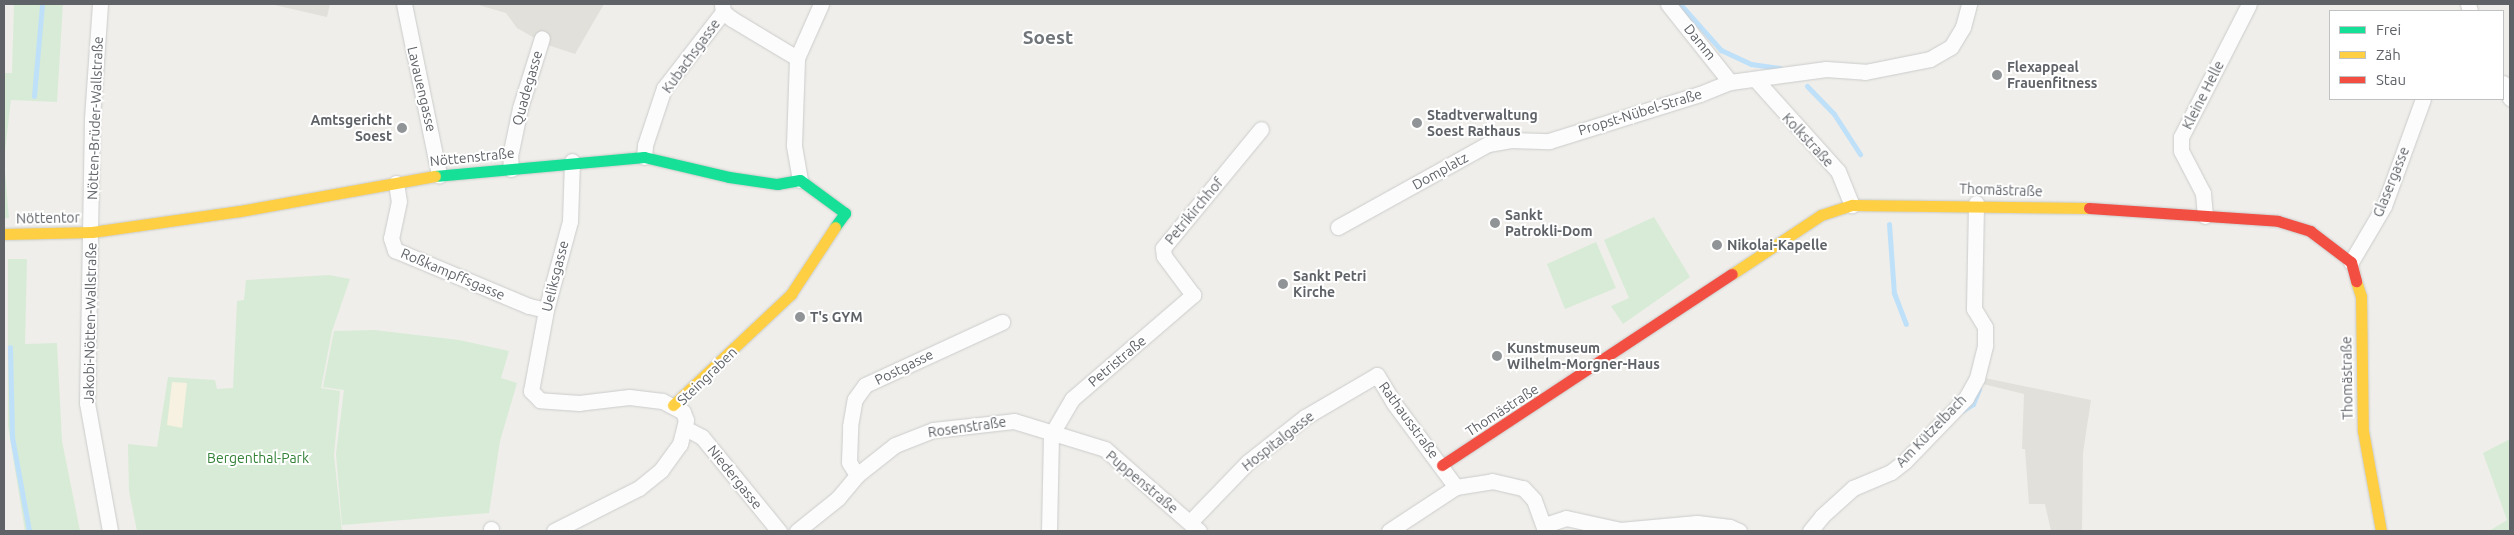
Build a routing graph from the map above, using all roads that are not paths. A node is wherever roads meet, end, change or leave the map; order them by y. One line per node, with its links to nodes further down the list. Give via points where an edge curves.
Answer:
1 (100, 4): 27 (street, Nötten-Brüder-Wallstraße, via 92,119)
2 (404, 4): 20 (street, Lavauengasse)
3 (821, 4): 9 (street)
4 (1668, 4): 11 (street, Damm)
5 (1969, 4): 10 (street, Propst-Nübel-Straße, via 1963,27 1951,47 1930,59 1865,72 1826,69)
6 (2249, 4): 25 (street, Kleine Helle, via 2181,136 2181,151 2203,193)
7 (722, 8): 9 (street); 17 (street, Kubachsgasse, via 664,88)
8 (542, 38): 19 (street, Quadegasse, via 520,108 510,156)
9 (797, 58): 21 (street, via 794,145)
10 (1756, 80): 11 (street, Propst-Nübel-Straße); 24 (street, Kolkstraße, via 1838,171)
11 (1730, 82): 16 (street, Propst-Nübel-Straße)
12 (2504, 85): 13 (street)
13 (2510, 98)
14 (2423, 100): 29 (street, Glasergasse, via 2384,206)
15 (1261, 129): 30 (street, Petrikirchhof, via 1163,248 1164,256)
16 (1549, 141): 26 (street, Domplatz, via 1511,140 1488,144)
17 (644, 157): 18 (street, Nöttenstraße); 21 (street, Nöttenstraße, via 729,177 777,184)
18 (572, 161): 19 (street, Nöttenstraße); 31 (street, Ueliksgasse, via 570,221)
19 (511, 169): 20 (street, Nöttenstraße)
20 (439, 175): 22 (street, Nöttenstraße)
21 (800, 180): 34 (street, Steingraben, via 845,213 791,294)
22 (396, 183): 27 (street, Nöttenstraße); 31 (street, Roßkampffsgasse, via 399,201 392,238 395,250 512,300)
23 (1976, 203): 24 (street, Thomästraße); 25 (street, Thomästraße); 50 (street, Am Kützelbach, via 1974,309 1985,327 1985,345 1977,378 1966,398 1906,461 1891,472 1853,488)
24 (1852, 206): 37 (street, Thomästraße, via 1821,216)
25 (2204, 216): 29 (street, Thomästraße, via 2278,221 2310,231)
26 (1338, 227)
27 (92, 232): 28 (street, Nöttentor); 42 (street, Jakobi-Nötten-Wallstraße, via 87,403 103,508)
28 (4, 234)
29 (2351, 262): 51 (street, Thomästraße, via 2361,296 2363,431)
30 (1193, 295): 36 (street, Petristraße, via 1072,399)
31 (546, 310): 34 (street, Ueliksgasse, via 531,391 540,400 579,403 629,398 662,400)
32 (1002, 322): 38 (street, Postgasse, via 865,386 855,399 850,426 849,462)
33 (1377, 375): 37 (street, Rathausstraße, via 1425,448); 40 (street, Hospitalgasse, via 1305,417 1248,462)
34 (673, 405): 35 (street, Steingraben, via 683,412)
35 (685, 428): 43 (street, Steingraben, via 672,457 639,488); 44 (street, Niedergasse, via 702,437)
36 (1051, 435): 38 (street, Rosenstraße, via 1014,420 933,430 895,444); 40 (street, Puppenstraße, via 1105,449); 46 (street)
37 (1442, 465): 39 (street, Rathausstraße)
38 (856, 475): 45 (street, Rosenstraße, via 838,498)
39 (1456, 487): 41 (street, via 1492,480 1523,488 1534,500); 47 (street)
40 (1195, 527)
41 (1545, 528): 48 (street, via 1566,518 1620,530)
42 (110, 531)
43 (554, 531)
44 (779, 531)
45 (797, 531)
46 (1049, 531)
47 (1389, 531)
48 (1646, 531): 49 (street, via 1697,523)
49 (1739, 531)
50 (1810, 531)
51 (2381, 531)

